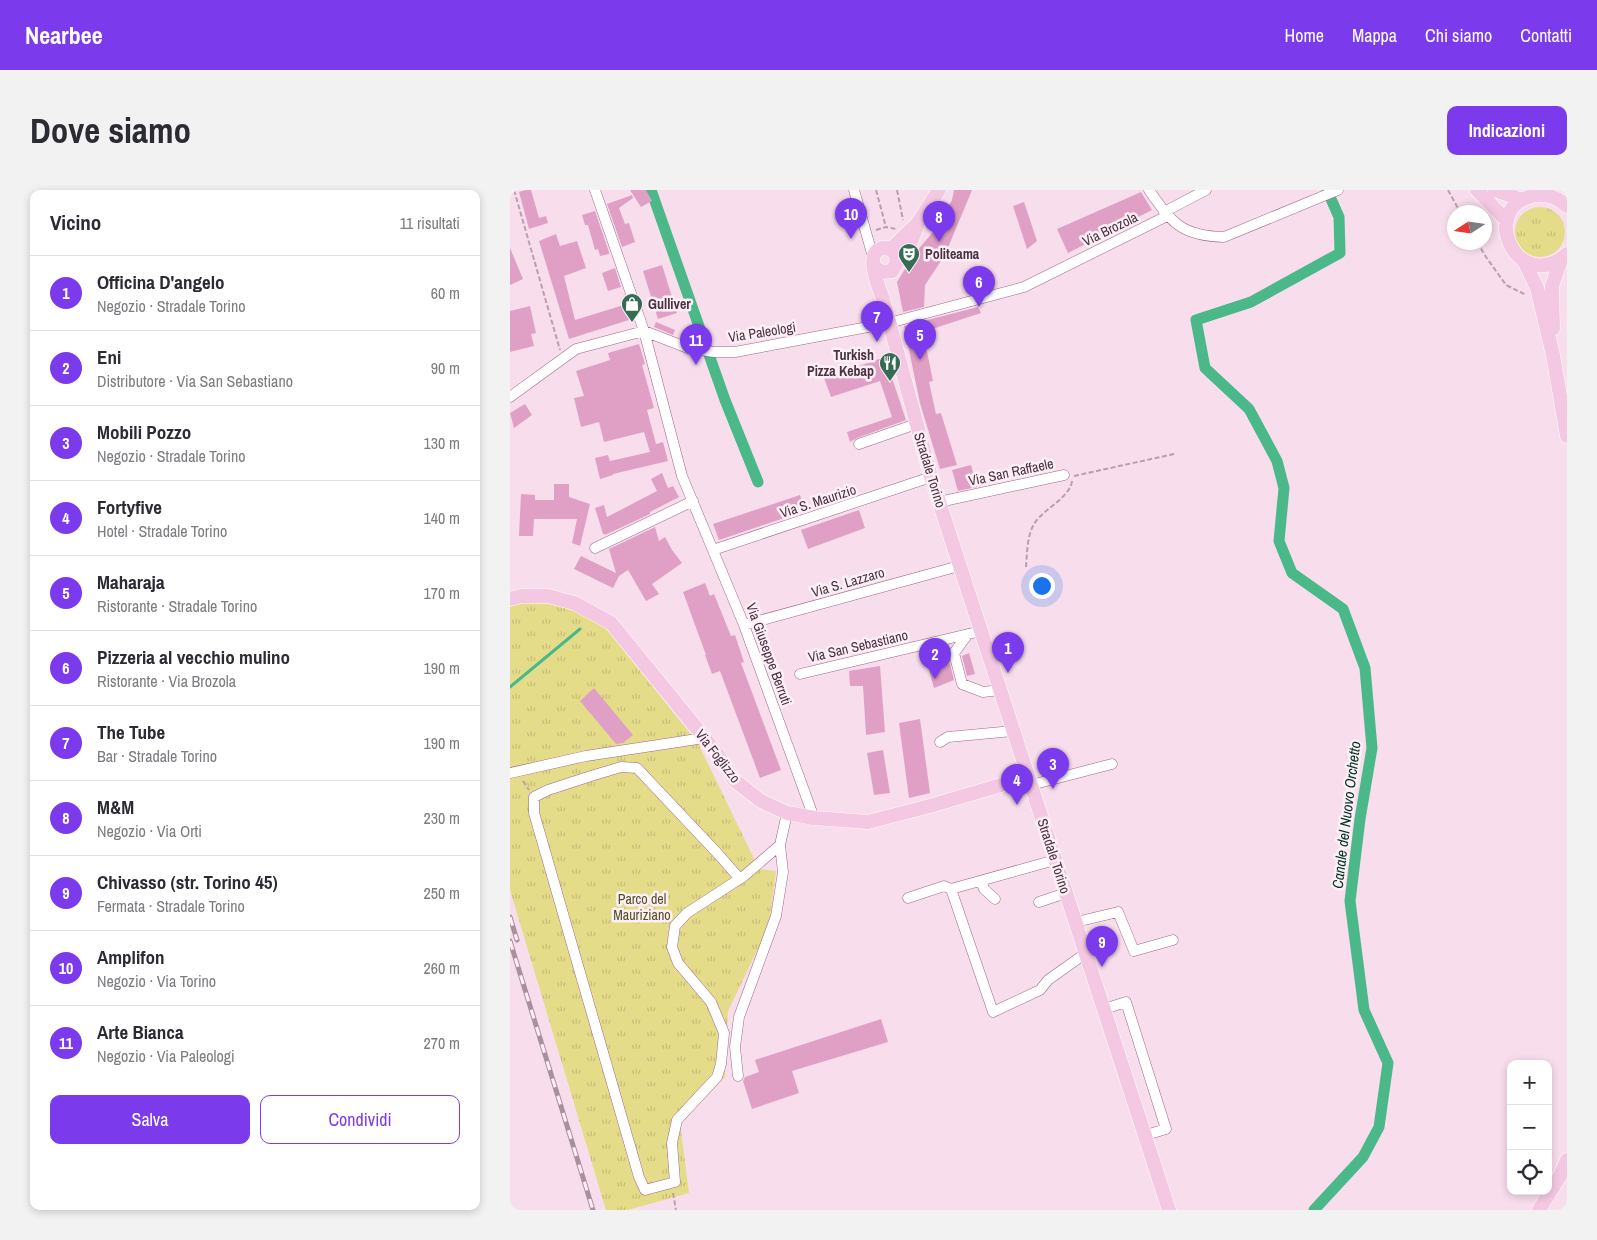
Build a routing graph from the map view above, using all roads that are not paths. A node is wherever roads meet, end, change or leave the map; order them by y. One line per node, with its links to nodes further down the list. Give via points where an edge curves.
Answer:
1 (595, 190): 20 (street, Via Giuseppe Berruti)
2 (854, 190): 17 (street)
3 (939, 190): 15 (main road, Stradale Torino, via 911,225 917,230 910,244)
4 (1150, 190): 12 (street)
5 (1206, 190): 12 (street, Via Brozola)
6 (1337, 190): 12 (street, via 1224,237 1206,237 1190,232)
7 (1477, 190): 13 (main road)
8 (1495, 190): 10 (main road)
9 (1547, 193): 10 (main road); 11 (main road)
10 (1522, 200): 13 (main road)
11 (1567, 206)
12 (1166, 214): 19 (street, Via Brozola, via 1024,287)
13 (1507, 221): 16 (main road, via 1509,244)
14 (1564, 257): 16 (main road, via 1542,266); 21 (main road, via 1552,286)
15 (893, 261): 17 (main road, via 882,272); 17 (main road, via 886,248 880,249); 18 (main road, Stradale Torino)
16 (1524, 261): 21 (main road, via 1537,288)
17 (873, 262): 18 (main road, Stradale Torino, via 876,283)
18 (883, 299): 19 (main road, Stradale Torino)
19 (889, 323): 20 (street, Via Paleologi, via 735,352 688,348); 23 (main road, Stradale Torino)
20 (644, 331): 22 (street, via 576,349); 28 (street, Via Giuseppe Berruti, via 682,476)
21 (1553, 355): 24 (main road)
22 (510, 397)
23 (916, 424): 25 (street); 27 (main road, Stradale Torino)
24 (1567, 436)
25 (859, 444)
26 (1068, 476): 29 (street, Via San Raffaele)
27 (931, 477): 29 (main road, Stradale Torino); 31 (street, Via S. Maurizio)
28 (693, 501): 30 (street); 31 (street, Via Giuseppe Berruti)
29 (939, 502): 32 (main road, Stradale Torino)
30 (595, 548)
31 (713, 550): 34 (street, Via Giuseppe Berruti)
32 (959, 566): 34 (street, Via S. Lazzaro); 35 (main road, Stradale Torino)
33 (510, 599): 39 (main road, Via Foglizzo, via 548,596 574,603 611,623)
34 (744, 625): 45 (street, Via Giuseppe Berruti)
35 (975, 633): 36 (street, Via San Sebastiano); 37 (main road, Stradale Torino); 37 (street, via 954,653 962,684 982,692)
36 (800, 674)
37 (1000, 690): 38 (main road, Stradale Torino)
38 (1013, 731): 40 (street, via 948,737); 43 (main road, Stradale Torino)
39 (704, 738): 42 (street, via 586,756); 44 (main road, Via Foglizzo, via 734,780 761,801)
40 (940, 742)
41 (1112, 764): 43 (street)
42 (513, 772)
43 (1029, 780): 45 (main road, Via Foglizzo, via 868,822); 47 (main road, Stradale Torino)
44 (787, 813): 45 (main road, Via Foglizzo); 46 (street)
45 (814, 818)
46 (780, 845): 48 (street); 59 (street, via 783,872 776,916 739,1017 735,1048)
47 (1055, 860): 49 (street); 51 (main road, Stradale Torino)
48 (740, 879): 48 (street, via 637,768 621,767 606,771 548,790 534,798 534,813 644,1190 675,1182 672,1143 677,1120 717,1077 721,1064 724,1033 711,1002 678,963 672,947 675,926 687,913)
49 (981, 881): 50 (street); 53 (street, via 984,889)
50 (951, 889): 52 (street, via 944,886); 57 (street, via 993,1012 1040,990 1048,980)
51 (1066, 893): 54 (street); 55 (main road, Stradale Torino)
52 (908, 898)
53 (995, 899)
54 (1039, 902)
55 (1076, 922): 56 (street, via 1118,912 1134,951); 57 (main road, Stradale Torino)
56 (1173, 940)
57 (1086, 953): 58 (main road, Stradale Torino)
58 (1104, 1009): 60 (main road, Stradale Torino); 60 (street, via 1126,1002 1166,1129)
59 (738, 1076)
60 (1146, 1135): 62 (main road, Stradale Torino)
61 (1567, 1160): 63 (main road)
62 (1169, 1210)
63 (1539, 1210)

